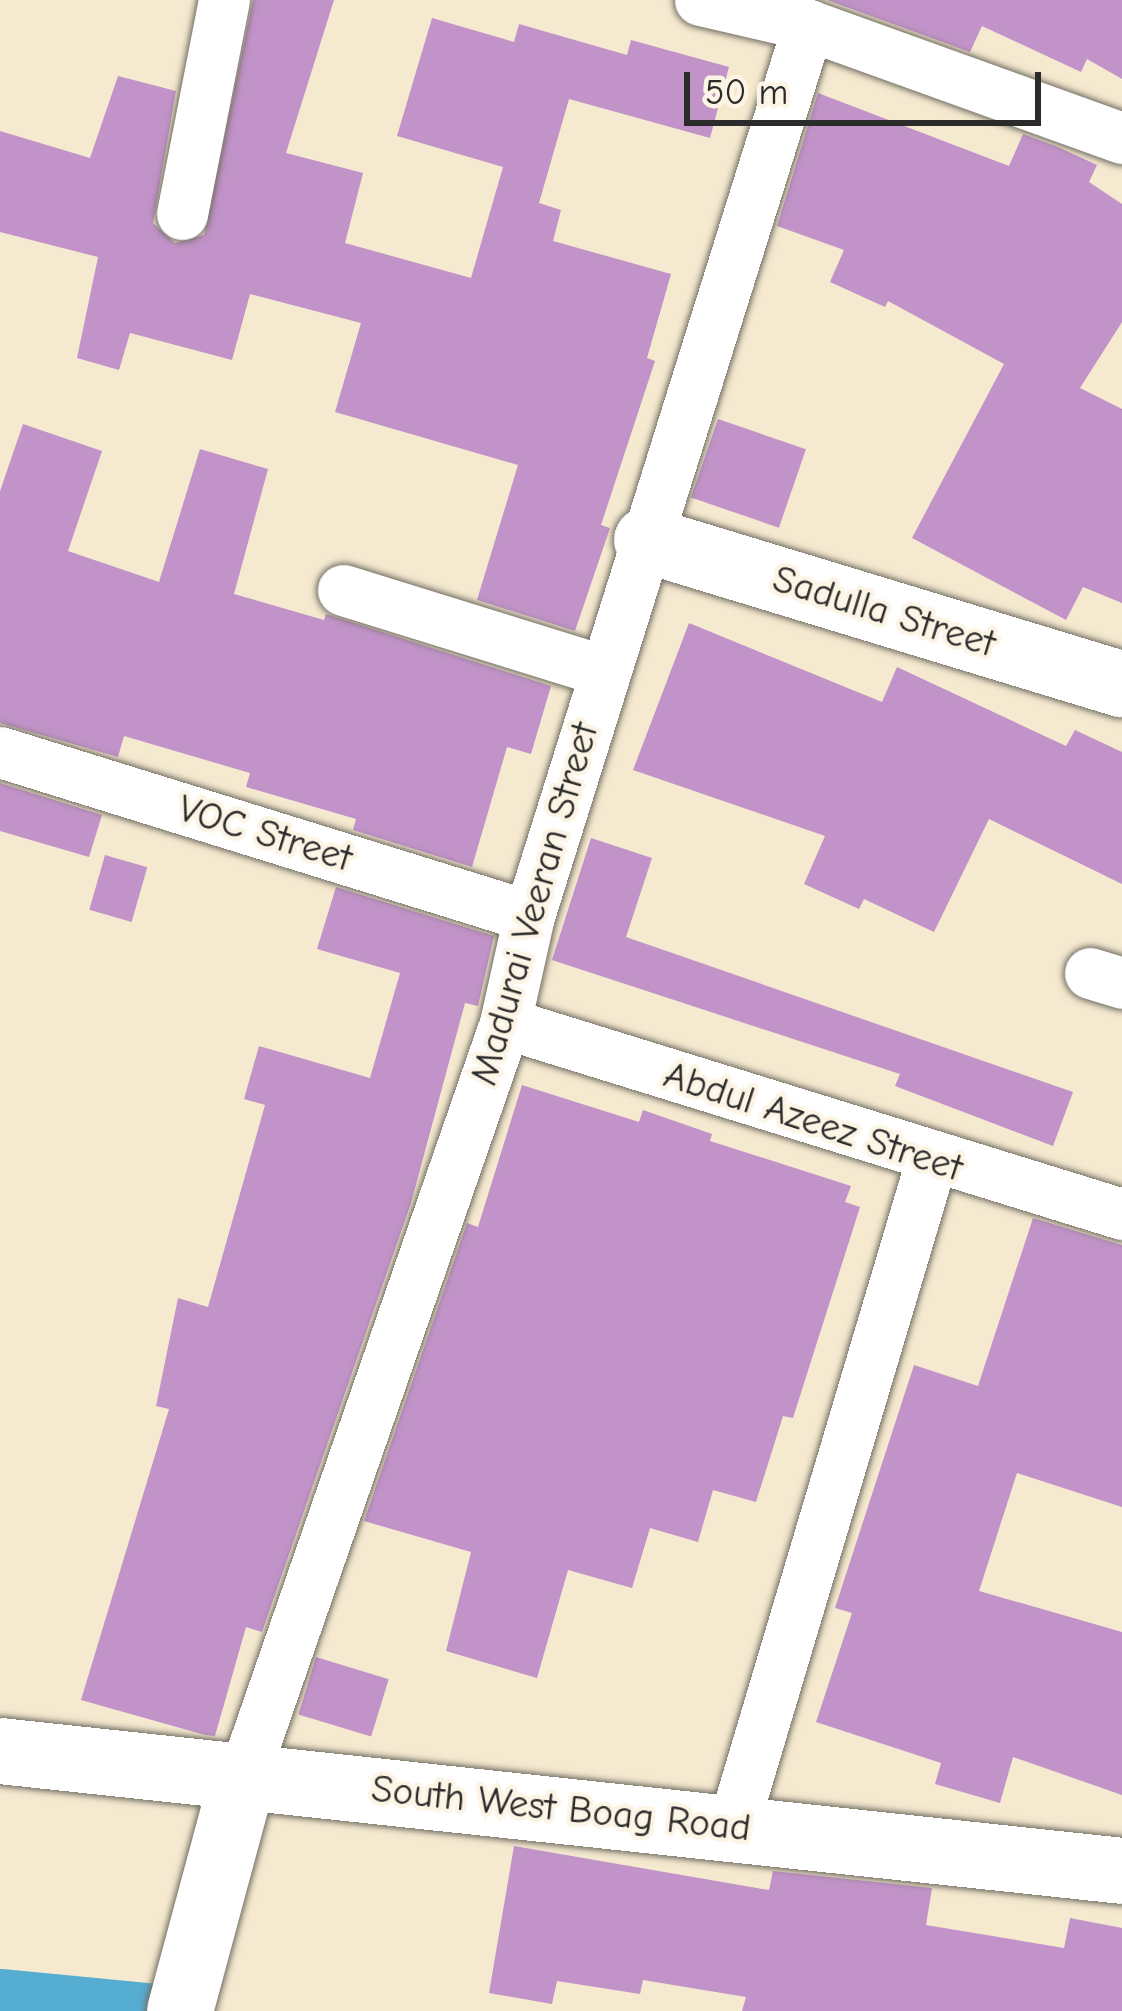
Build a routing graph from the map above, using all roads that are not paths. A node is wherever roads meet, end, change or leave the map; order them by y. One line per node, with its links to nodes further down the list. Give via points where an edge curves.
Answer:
1 (224, 0): 5 (street)
2 (700, 0): 3 (street)
3 (808, 25): 4 (street); 6 (street, Madurai Veeran Street)
4 (1122, 138)
5 (182, 214)
6 (647, 540): 8 (street, Madurai Veeran Street); 9 (street, Sadulla Street)
7 (343, 590): 8 (street)
8 (604, 671): 11 (street, Madurai Veeran Street)
9 (1122, 685)
10 (0, 752): 11 (street, VOC Street)
11 (530, 916): 12 (street, Madurai Veeran Street)
12 (505, 1023): 13 (street, Abdul Azeez Street); 16 (street, Madurai Veeran Street)
13 (931, 1161): 14 (street, Abdul Azeez Street); 17 (street)
14 (1122, 1214)
15 (0, 1751): 16 (street, South West Boag Road)
16 (243, 1777): 17 (street, South West Boag Road); 19 (street)
17 (733, 1826): 18 (street, South West Boag Road)
18 (1122, 1871)
19 (188, 1990)

